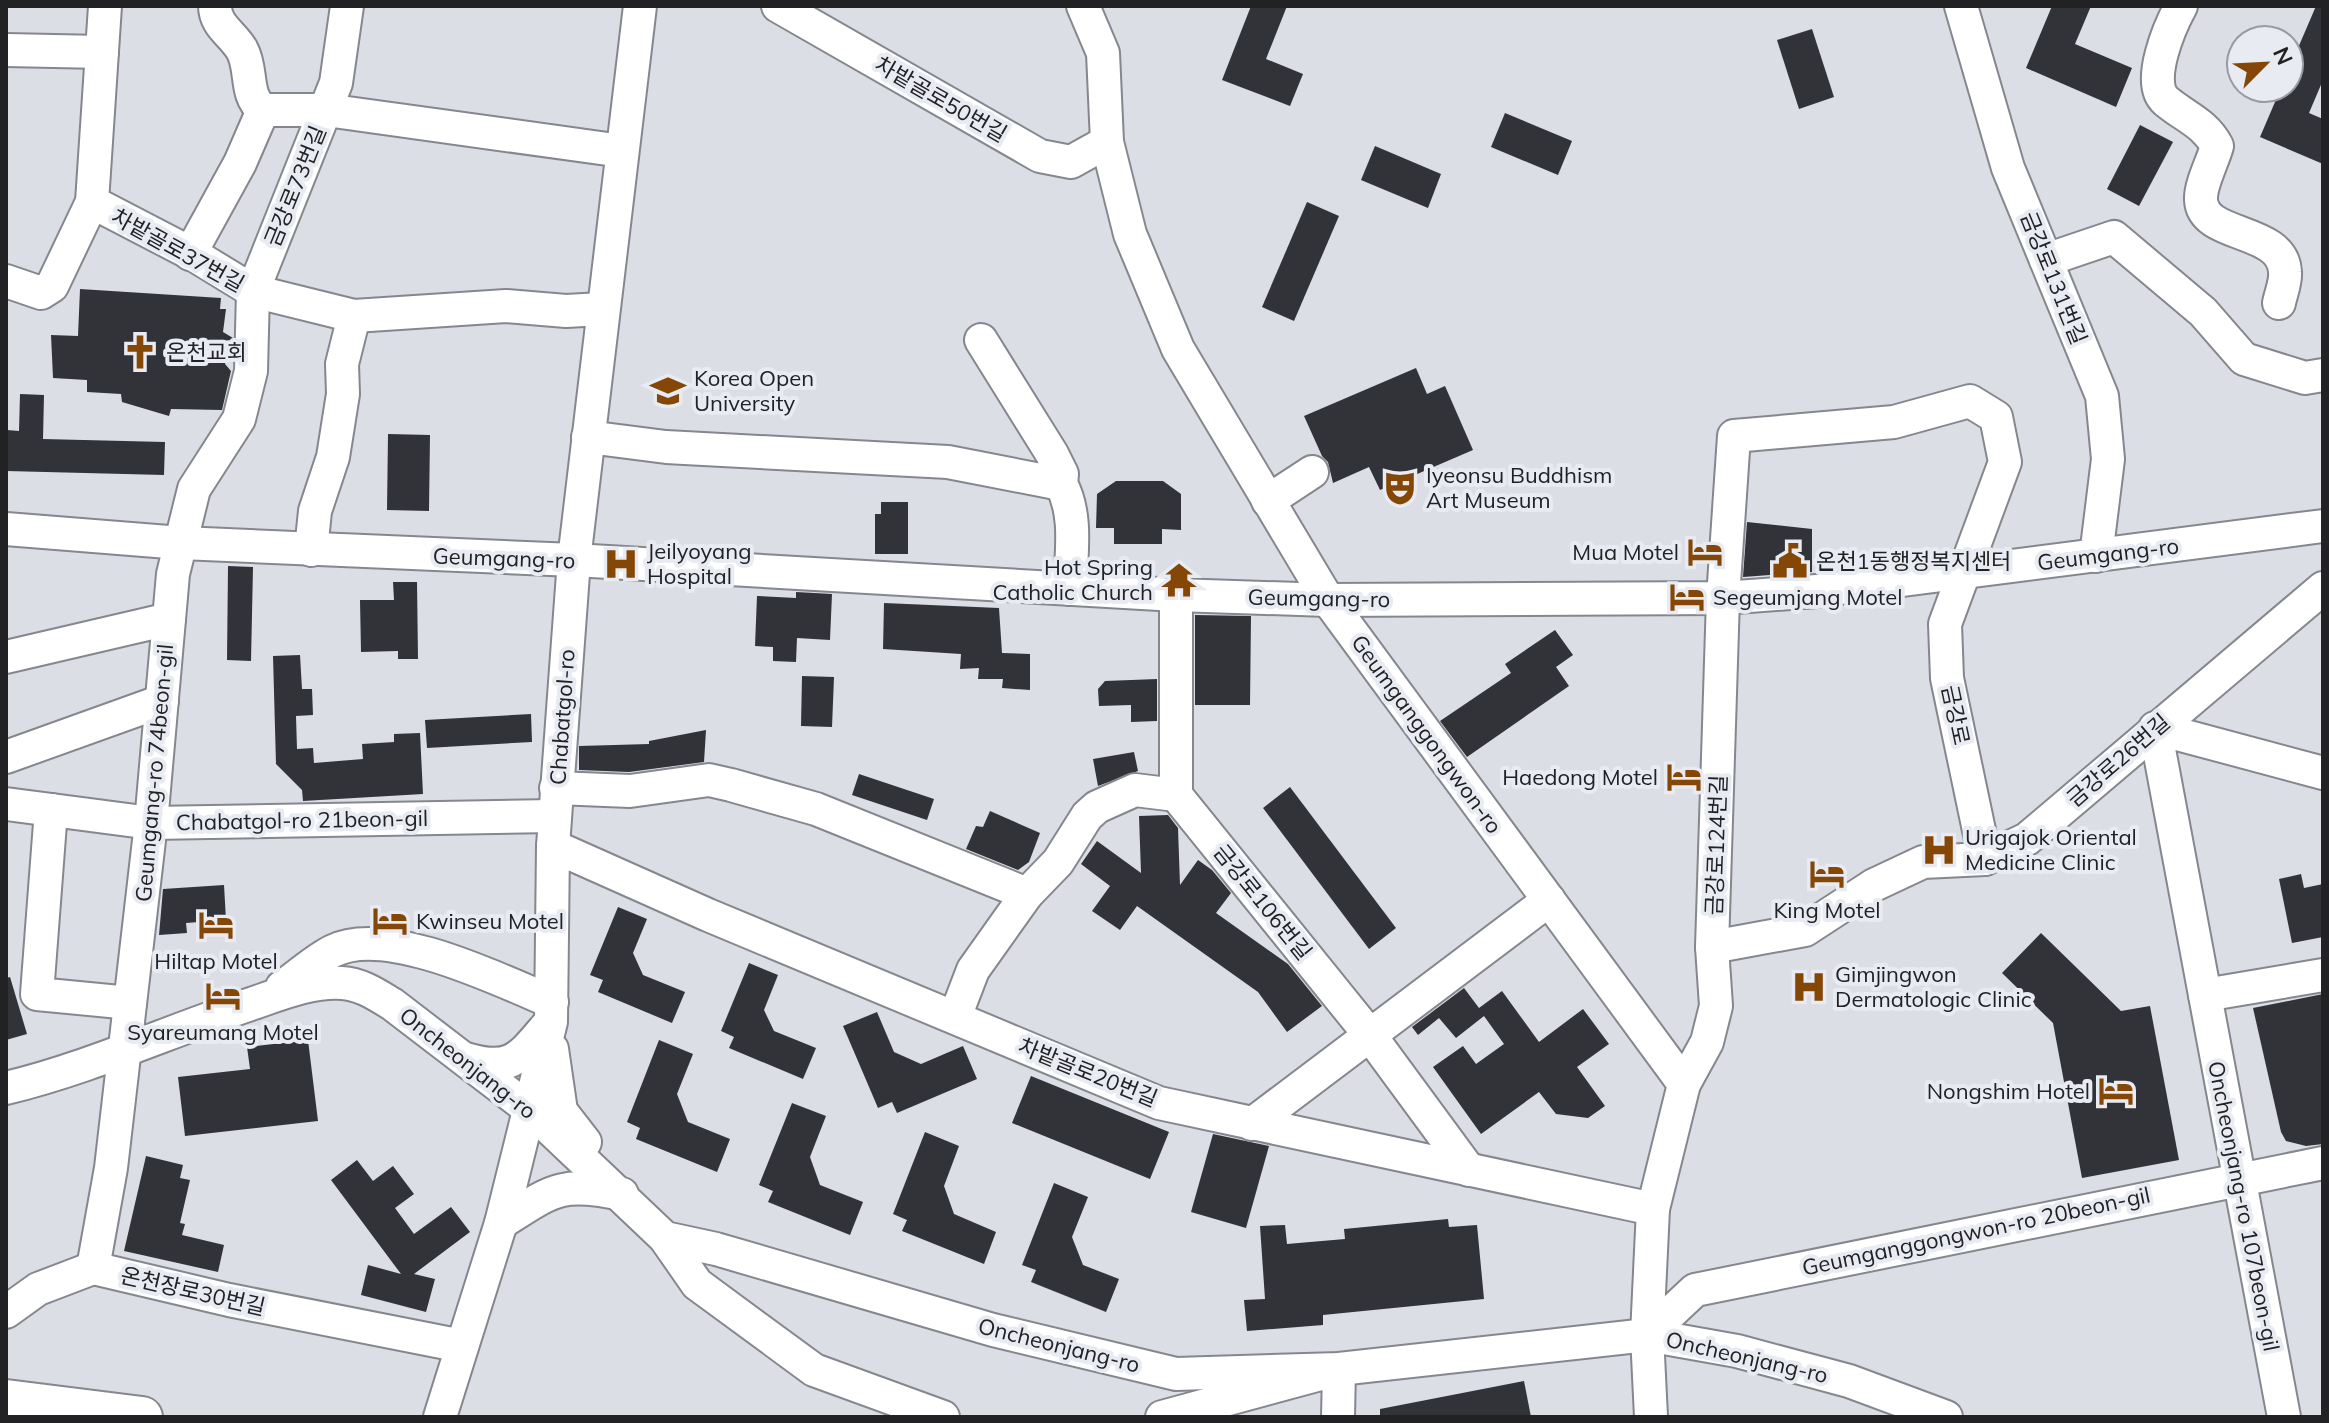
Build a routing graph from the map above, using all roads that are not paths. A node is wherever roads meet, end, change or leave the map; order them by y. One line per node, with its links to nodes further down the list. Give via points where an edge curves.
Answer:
1 (105, 6): 10 (street, 차밭골로37번길)
2 (215, 6): 11 (street, via 222,27 243,51 251,95)
3 (347, 6): 12 (street, 금강로73번길, via 336,83)
4 (640, 6): 14 (street, Chabatgol-ro)
5 (778, 6): 13 (street, 차밭골로50번길, via 1040,156 1071,162)
6 (1083, 6): 13 (street, Geumganggongwon-ro, via 1103,53)
7 (1961, 6): 17 (street, 금강로131번길, via 2008,168)
8 (2181, 6): 20 (street, via 2169,27 2156,80 2163,99 2210,132 2217,146 2201,199 2205,211 2218,224 2268,244 2281,256 2286,274)
9 (6, 50): 10 (street)
10 (102, 52): 15 (street, 차밭골로37번길)
11 (263, 110): 12 (street); 16 (street)
12 (326, 110): 14 (street); 19 (street, 금강로73번길)
13 (1107, 142): 28 (street, Geumganggongwon-ro, via 1130,234 1178,349)
14 (622, 151): 21 (street, Chabatgol-ro)
15 (92, 202): 16 (street, 차밭골로37번길); 18 (street, via 52,286 41,293)
16 (190, 254): 19 (street, 차밭골로37번길)
17 (2046, 260): 24 (street, via 2114,237 2203,312 2244,359 2305,378); 33 (street, 금강로131번길, via 2102,396 2108,459)
18 (18, 286)
19 (253, 291): 22 (street, 차밭골로37번길); 31 (street, 금강로73번길, via 251,371 239,419 194,489)
20 (2279, 303)
21 (602, 309): 22 (street, 차밭골로37번길, via 506,306); 25 (street, Chabatgol-ro)
22 (354, 316): 32 (street, via 342,364 333,457 315,511)
23 (981, 340): 27 (street, via 1052,454)
24 (2323, 375)
25 (588, 437): 27 (street, via 666,447 948,462); 34 (street, Chabatgol-ro)
26 (1312, 472): 28 (street)
27 (1061, 484): 37 (street, via 1072,525)
28 (1268, 501): 40 (street, Geumganggongwon-ro)
29 (2323, 526): 33 (street, Geumgang-ro)
30 (6, 529): 31 (street, Geumgang-ro)
31 (181, 543): 32 (street, Geumgang-ro); 41 (street, Geumgang-ro 74beon-gil)
32 (311, 550): 34 (street, Geumgang-ro)
33 (2096, 556): 35 (street, Geumgang-ro)
34 (574, 560): 37 (street, Geumgang-ro); 50 (street, Chabatgol-ro)
35 (1963, 573): 39 (street, Geumgang-ro); 39 (street, 금강로, via 2005,462 1996,417 1970,401 1894,422 1734,436); 52 (street, 금강로, via 1945,624 1947,678)
36 (2323, 588): 44 (street, 금강로26번길)
37 (1070, 589): 38 (street, Geumgang-ro)
38 (1176, 595): 40 (street, Geumgang-ro); 47 (street)
39 (1723, 598): 40 (street, Geumgang-ro); 55 (street, 금강로124번길)
40 (1328, 600): 54 (street, Geumganggongwon-ro)
41 (169, 619): 42 (street); 43 (street, Geumgang-ro 74beon-gil)
42 (6, 657)
43 (162, 701): 45 (street); 51 (street, Geumgang-ro 74beon-gil)
44 (2155, 728): 46 (street); 52 (street, 금강로26번길, via 2027,839); 57 (street, Oncheonjang-ro 107beon-gil)
45 (6, 757)
46 (2323, 773)
47 (1176, 795): 53 (street, via 1135,790 1097,807 1058,862); 62 (street, 금강로106번길)
48 (6, 804): 49 (street, Chabatgol-ro 21beon-gil)
49 (51, 810): 51 (street, Chabatgol-ro 21beon-gil); 59 (street, via 37,994)
50 (554, 816): 51 (street, Chabatgol-ro 21beon-gil); 53 (street, Chabatgol-ro 21beon-gil, via 630,791 709,780 855,823); 60 (street, Chabatgol-ro); 61 (street, 차밭골로20번길, via 708,915)
51 (151, 823): 59 (street, Geumgang-ro 74beon-gil)
52 (1985, 859): 55 (street, 금강로26번길, via 1923,862 1874,885 1805,930)
53 (1027, 894): 61 (street, via 973,970)
54 (1549, 900): 62 (street); 65 (street, Geumganggongwon-ro)
55 (1712, 947): 65 (street, 금강로124번길, via 1716,1006 1707,1042)
56 (2323, 975): 57 (street)
57 (2205, 995): 71 (street, Oncheonjang-ro 107beon-gil)
58 (263, 1000): 60 (street, Oncheonjang-ro, via 335,949 392,943 466,966); 63 (street, Oncheonjang-ro); 64 (street, Oncheonjang-ro, via 319,984 345,983 370,990)
59 (130, 1003): 63 (street, Geumgang-ro 74beon-gil)
60 (552, 1012): 64 (street, via 518,1061 489,1066); 67 (street, Chabatgol-ro); 72 (street, via 561,1111)
61 (955, 1017): 68 (street, 차밭골로20번길, via 1159,1103)
62 (1369, 1034): 68 (street); 70 (street, 금강로106번길)
63 (123, 1051): 66 (street, Oncheonjang-ro, via 59,1076); 76 (street, 온천장로30번길)
64 (464, 1058): 67 (street, Oncheonjang-ro)
65 (1684, 1084): 73 (street)
66 (6, 1088)
67 (529, 1109): 72 (street, Oncheonjang-ro); 74 (street, Chabatgol-ro)
68 (1252, 1124): 70 (street, 차밭골로20번길)
69 (2323, 1163): 71 (street, Geumganggongwon-ro 20beon-gil)
70 (1469, 1170): 73 (street, 차밭골로20번길)
71 (2238, 1177): 78 (street, Geumganggongwon-ro 20beon-gil, via 1695,1290); 89 (street, Oncheonjang-ro 107beon-gil)
72 (622, 1194): 74 (street, via 582,1186 550,1193); 75 (street, Oncheonjang-ro)
73 (1653, 1209): 78 (street)
74 (501, 1223): 79 (street, Chabatgol-ro)
75 (665, 1238): 80 (street, Oncheonjang-ro, via 993,1330 1176,1374); 85 (street, via 697,1284 814,1370)
76 (93, 1268): 77 (street, via 38,1289); 79 (street, 온천장로30번길)
77 (6, 1312)
78 (1647, 1335): 80 (street, Oncheonjang-ro); 82 (street, Oncheonjang-ro, via 1821,1373); 88 (street)
79 (462, 1346): 84 (street, Chabatgol-ro)
80 (1339, 1369): 86 (street); 87 (street)
81 (6, 1400): 83 (main road)
82 (1941, 1416)
83 (142, 1417)
84 (440, 1417)
85 (943, 1417)
86 (1162, 1417)
87 (1338, 1417)
88 (1651, 1417)
89 (2284, 1417)

